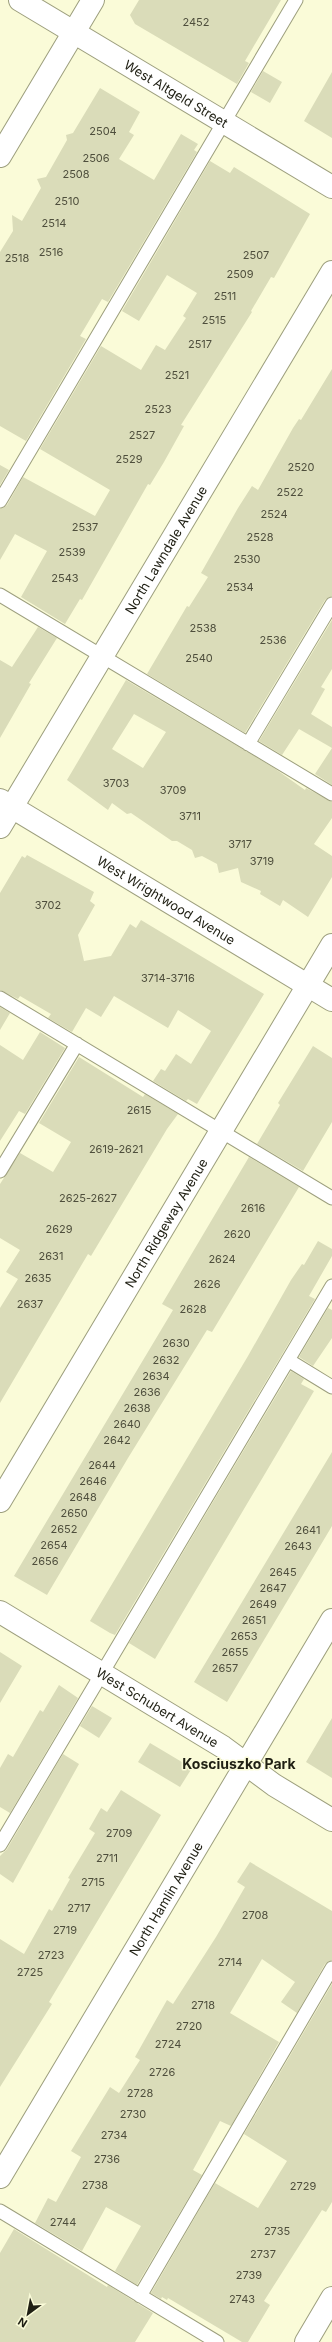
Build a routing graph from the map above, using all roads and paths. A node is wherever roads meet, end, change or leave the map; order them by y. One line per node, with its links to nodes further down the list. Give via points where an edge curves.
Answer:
1 (20, 0): 4 (street, West Altgeld Street)
2 (93, 0): 4 (street)
3 (296, 0): 5 (lane)
4 (74, 32): 5 (street, West Altgeld Street); 6 (street)
5 (223, 122): 7 (street, West Altgeld Street); 9 (lane)
6 (0, 156)
7 (332, 188)
8 (332, 272): 12 (street, North Lawndale Avenue)
9 (0, 501)
10 (0, 595): 12 (lane)
11 (332, 604): 13 (lane)
12 (102, 656): 13 (lane); 15 (street, North Lawndale Avenue)
13 (248, 744): 14 (lane)
14 (332, 794)
15 (6, 803): 16 (street, North Lawndale Avenue); 18 (street, West Wrightwood Avenue)
16 (0, 827)
17 (332, 945): 18 (street, North Ridgeway Avenue)
18 (308, 985): 20 (street, West Wrightwood Avenue); 22 (street, North Ridgeway Avenue)
19 (0, 998): 21 (lane)
20 (332, 1000)
21 (77, 1044): 22 (lane); 23 (lane)
22 (221, 1131): 24 (lane); 28 (street, North Ridgeway Avenue)
23 (0, 1171)
24 (332, 1198)
25 (332, 1286): 26 (lane)
26 (288, 1360): 27 (lane); 31 (lane)
27 (332, 1387)
28 (0, 1501)
29 (0, 1612): 31 (street, West Schubert Avenue)
30 (332, 1620): 32 (street, North Hamlin Avenue)
31 (102, 1674): 32 (street, West Schubert Avenue, via 223,1747); 34 (lane)
32 (246, 1764): 33 (street, West Schubert Avenue, via 274,1785); 36 (street, North Hamlin Avenue)
33 (332, 1820)
34 (0, 1845)
35 (332, 1968): 38 (lane)
36 (0, 2177)
37 (0, 2211): 38 (lane)
38 (140, 2296): 40 (lane)
39 (332, 2298): 41 (street)
40 (217, 2342)
41 (306, 2342)

